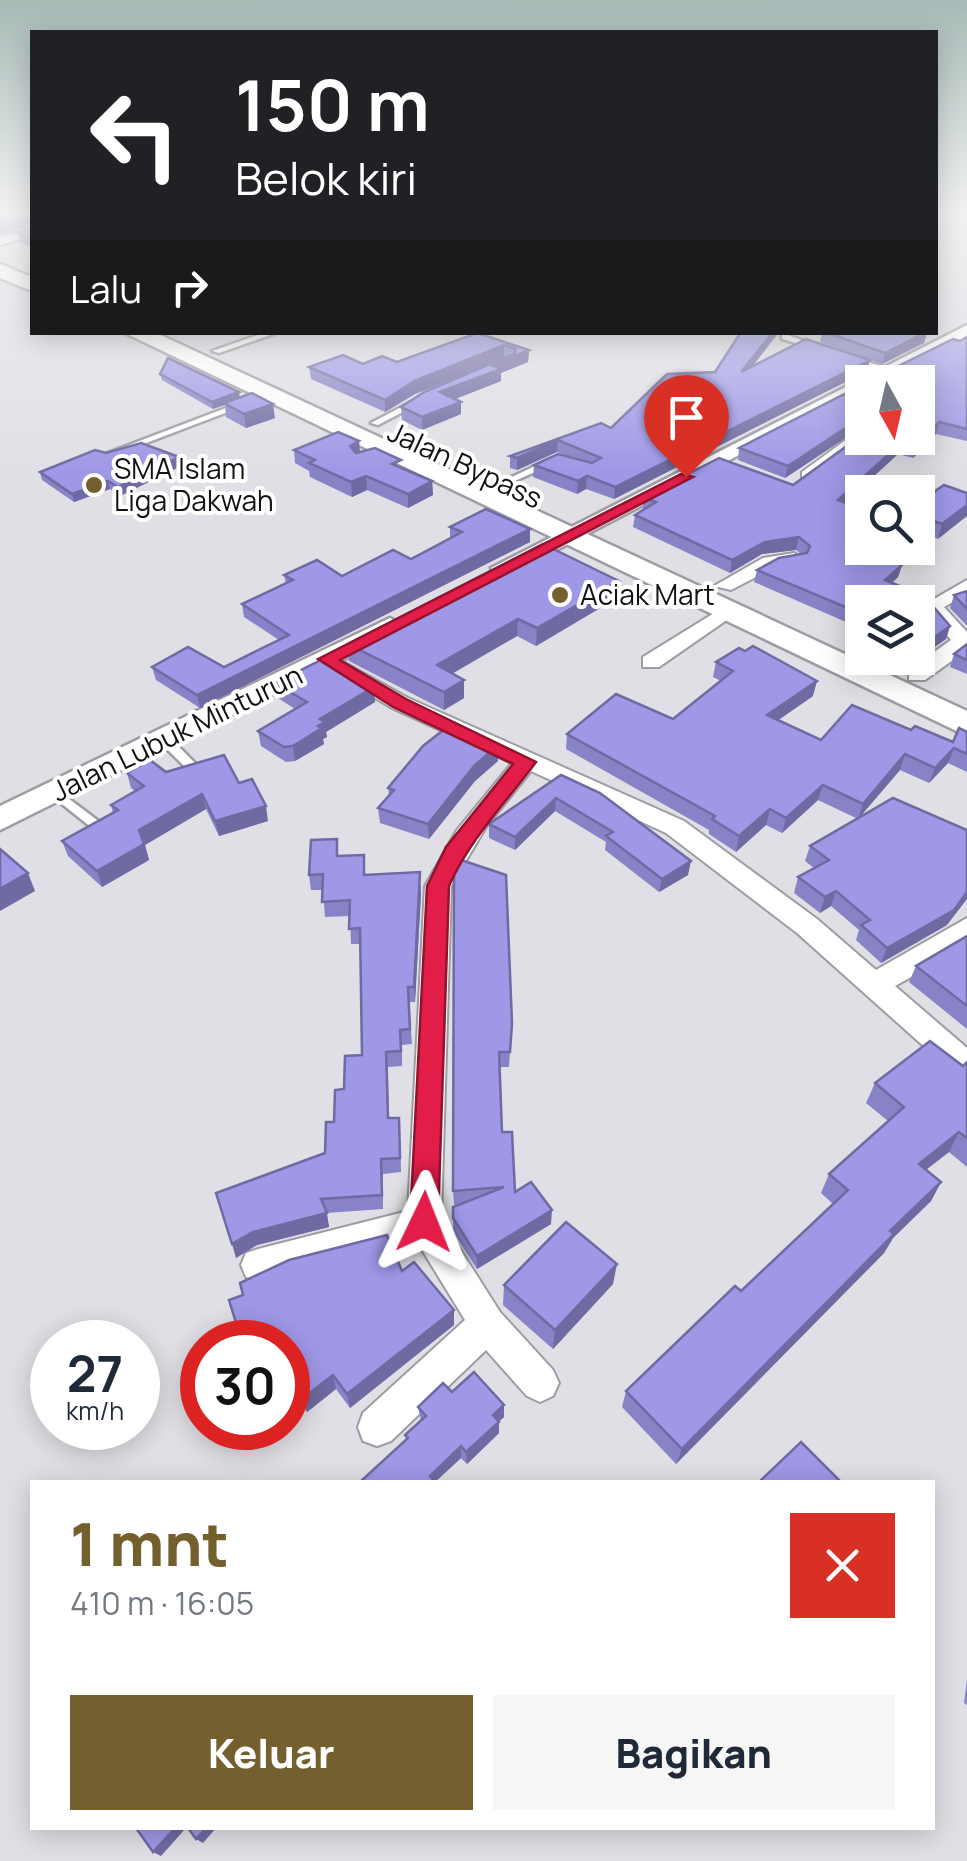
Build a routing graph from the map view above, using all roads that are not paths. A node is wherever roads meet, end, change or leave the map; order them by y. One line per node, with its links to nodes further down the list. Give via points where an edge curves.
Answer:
1 (967, 330): 9 (street)
2 (142, 335): 10 (highway)
3 (181, 335): 10 (highway)
4 (274, 335): 10 (lane)
5 (785, 337): 6 (lane)
6 (819, 348)
7 (836, 354): 8 (lane)
8 (851, 365)
9 (900, 365)
10 (242, 373): 13 (highway); 15 (lane)
11 (845, 395): 19 (street, via 724,465)
12 (427, 396): 13 (lane)
13 (377, 444): 17 (highway, Jalan Bypass); 19 (highway)
14 (845, 446): 18 (street)
15 (104, 456)
16 (561, 458): 17 (lane)
17 (505, 482): 19 (highway, Jalan Bypass)
18 (792, 488)
19 (578, 530): 21 (street); 23 (highway)
20 (794, 559): 23 (street, via 770,562)
21 (486, 577)
22 (967, 586): 24 (street)
23 (724, 600): 27 (highway); 29 (street); 33 (highway)
24 (935, 604)
25 (935, 609): 30 (street, via 962,639)
26 (422, 610): 28 (street, Jalan Lubuk Minturun)
27 (845, 644)
28 (327, 659): 34 (street, Jalan Lubuk Minturun); 35 (street, via 400,703)
29 (651, 662)
30 (935, 663)
31 (917, 675): 32 (highway)
32 (967, 699)
33 (967, 725)
34 (166, 741): 36 (lane); 37 (street, Jalan Lubuk Minturun)
35 (526, 762): 41 (street, via 675,827); 43 (street, via 488,804 438,886)
36 (195, 770)
37 (56, 793): 38 (street, Jalan Lubuk Minturun); 39 (lane)
38 (0, 819)
39 (100, 829)
40 (967, 928): 41 (street)
41 (873, 985): 42 (street)
42 (967, 1066)
43 (424, 1222): 44 (street); 45 (street)
44 (258, 1265)
45 (487, 1324): 46 (street); 47 (street)
46 (540, 1383)
47 (378, 1427)

